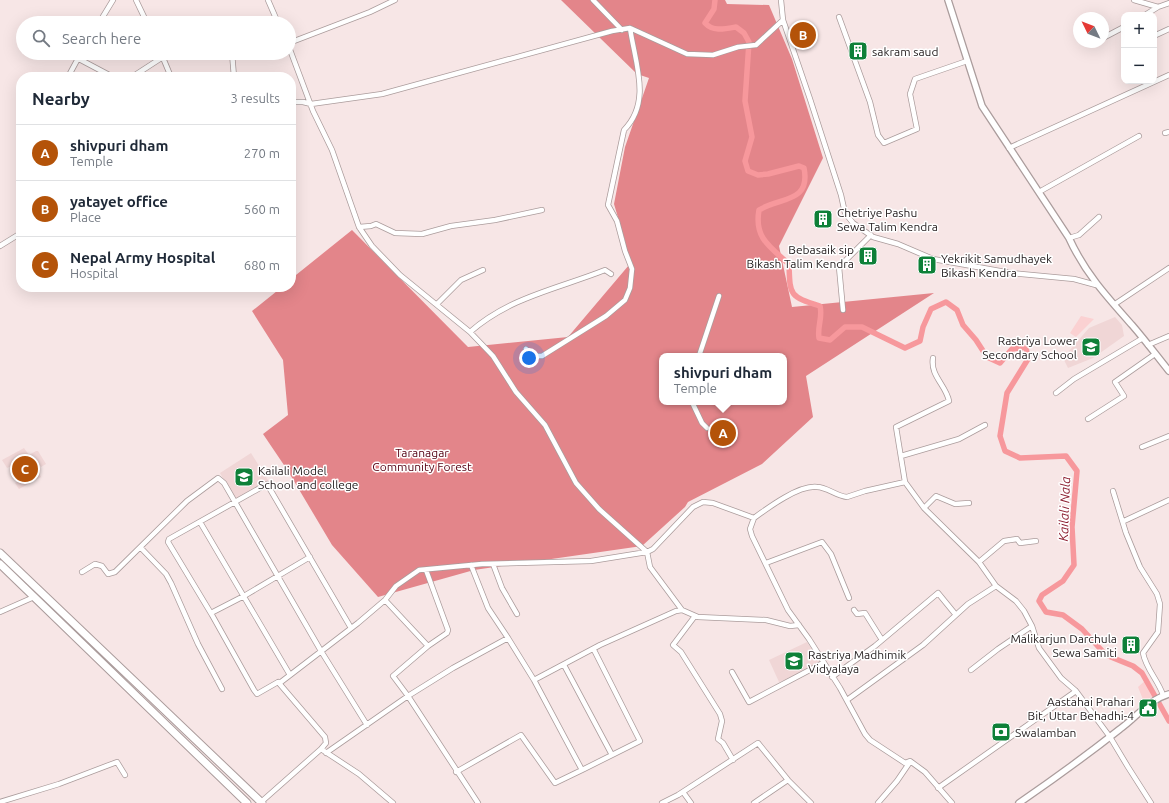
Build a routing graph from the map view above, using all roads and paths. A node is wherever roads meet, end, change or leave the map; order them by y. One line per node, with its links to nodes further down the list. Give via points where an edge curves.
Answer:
1 (113, 0): 12 (street)
2 (136, 0): 13 (street)
3 (268, 0): 14 (street)
4 (395, 0): 23 (street)
5 (593, 0): 20 (street)
6 (781, 0): 16 (street)
7 (948, 0): 30 (street)
8 (1134, 0): 10 (street)
9 (1169, 3): 10 (street)
10 (1158, 7): 11 (street)
11 (1150, 12)
12 (103, 16)
13 (144, 16)
14 (275, 16)
15 (839, 17): 30 (street, via 870,102 878,135 884,143 917,129 910,94 915,79)
16 (783, 20): 17 (street, via 756,45 738,47 713,55 687,54); 45 (street, via 813,106 845,213 853,223)
17 (630, 28): 20 (street); 61 (street, via 640,84 640,102 631,122 624,130 608,205 617,221 632,269 630,288 625,300 606,316 542,356 535,356)
18 (1121, 29): 21 (street)
19 (1169, 29): 22 (street)
20 (622, 30): 38 (street, via 612,30 382,94)
21 (1109, 35)
22 (1157, 35)
23 (296, 40)
24 (78, 60): 31 (street)
25 (80, 60): 32 (street)
26 (155, 60): 33 (street)
27 (164, 60): 34 (street)
28 (233, 60): 35 (street)
29 (294, 60): 38 (street)
30 (967, 61): 40 (street, via 982,106)
31 (71, 72)
32 (102, 72)
33 (139, 72)
34 (169, 72)
35 (234, 72)
36 (1169, 75): 40 (street)
37 (296, 102): 38 (street)
38 (311, 104): 44 (street, via 332,150)
39 (1139, 136): 41 (street)
40 (1009, 148): 41 (street)
41 (1038, 192): 47 (street)
42 (542, 210): 44 (street, via 441,228 422,234 395,233 376,224)
43 (1099, 216): 47 (street, via 1079,234)
44 (359, 227): 54 (street, via 372,246 400,275)
45 (871, 235): 52 (street, via 933,259 1011,273 1074,279); 56 (street, via 840,267)
46 (16, 236): 48 (street)
47 (1069, 238): 52 (street, via 1078,258)
48 (0, 246)
49 (1169, 268): 55 (street)
50 (483, 270): 54 (street, via 461,280)
51 (611, 274): 57 (street, via 605,270 528,296 502,308)
52 (1096, 285): 55 (street)
53 (719, 296): 62 (street)
54 (437, 304): 57 (street)
55 (1114, 304): 59 (street)
56 (843, 310)
57 (470, 332): 85 (street, via 493,356 524,402 545,425 576,483 599,509)
58 (1169, 336): 60 (street)
59 (1143, 338): 60 (street); 66 (street, via 1074,379)
60 (1148, 345): 63 (street)
61 (526, 348)
62 (700, 353)
63 (1155, 354): 65 (street); 68 (street, via 1115,382 1124,396)
64 (933, 358): 73 (street, via 933,370 949,401 896,427)
65 (1169, 371)
66 (1056, 393)
67 (693, 405): 70 (street)
68 (1088, 419)
69 (985, 425): 73 (street, via 959,439)
70 (707, 428)
71 (1169, 436): 72 (street)
72 (1142, 447)
73 (901, 456): 74 (street)
74 (905, 482): 79 (street); 80 (street, via 846,497 819,487 808,487 774,504)
75 (1113, 491): 81 (street)
76 (1169, 500): 81 (street)
77 (235, 502): 82 (street); 84 (street, via 224,483 218,478 187,501); 87 (street, via 265,484 270,486); 95 (street)
78 (969, 503): 79 (street, via 954,504 936,496)
79 (924, 508): 88 (street)
80 (754, 518): 85 (street, via 713,502 702,502); 89 (street, via 750,529)
81 (1124, 521): 126 (street, via 1126,533 1140,567 1157,594 1160,604 1158,632 1143,653 1144,662)
82 (200, 522): 97 (street); 104 (street, via 169,539 168,542)
83 (1036, 541): 88 (street, via 1004,541)
84 (141, 548): 94 (street, via 116,572 108,574 102,566 95,564); 124 (street, via 166,574)
85 (647, 552): 91 (street, via 591,561); 101 (street, via 650,567)
86 (0, 553): 144 (highway)
87 (310, 557): 95 (street); 110 (street)
88 (979, 562): 96 (street)
89 (766, 563): 99 (street, via 822,542 831,554); 108 (street, via 788,610)
90 (0, 564): 98 (highway)
91 (493, 564): 92 (street); 105 (street, via 502,588)
92 (471, 565): 93 (street); 111 (street, via 488,608)
93 (426, 570): 100 (street, via 413,573 396,586); 113 (street, via 448,630)
94 (82, 572)
95 (278, 576): 97 (street); 115 (street)
96 (996, 586): 106 (street); 109 (street, via 1016,601)
97 (244, 596): 104 (street); 120 (street)
98 (34, 597): 103 (street); 143 (highway)
99 (849, 598)
100 (385, 600): 110 (street); 113 (street)
101 (682, 610): 107 (street); 114 (street, via 676,610)
102 (854, 610): 112 (street, via 857,614 865,613)
103 (0, 612)
104 (211, 613): 123 (street, via 257,694)
105 (517, 614)
106 (956, 615): 112 (street, via 938,594); 128 (street, via 923,645)
107 (695, 616): 108 (street, via 774,621); 134 (street, via 673,645 681,652 720,714 722,721 718,740 723,743)
108 (799, 626): 116 (street)
109 (1032, 626): 118 (street); 125 (street, via 1039,648 1061,678)
110 (351, 628): 115 (street)
111 (508, 638): 122 (street); 127 (street)
112 (882, 640): 121 (street)
113 (428, 646): 127 (street, via 393,676)
114 (594, 650): 117 (street); 133 (street, via 640,741)
115 (321, 651): 120 (street); 129 (street)
116 (824, 663): 119 (street, via 749,702); 121 (street)
117 (564, 665): 122 (street); 133 (street)
118 (972, 670)
119 (732, 672)
120 (290, 675): 123 (street)
121 (832, 677): 128 (street)
122 (534, 680): 136 (street)
123 (278, 682): 131 (street, via 325,737 326,743)
124 (222, 689)
125 (1076, 692): 130 (street); 140 (street)
126 (1165, 695): 130 (street, via 1150,703)
127 (408, 696): 129 (street); 137 (street)
128 (847, 700): 135 (street, via 870,740 905,762)
129 (367, 726): 132 (street)
130 (1110, 737): 153 (street, via 1079,762); 154 (street)
131 (321, 749): 132 (street); 144 (street)
132 (326, 753): 145 (street, via 359,774)
133 (612, 755): 136 (street)
134 (733, 760): 139 (street, via 758,743); 141 (street)
135 (910, 761): 140 (street, via 925,772); 151 (street)
136 (582, 770): 137 (street, via 555,783 521,735)
137 (456, 772): 146 (street)
138 (125, 775): 142 (street, via 117,762 59,784)
139 (788, 780): 149 (street); 150 (street)
140 (938, 788): 152 (street)
141 (683, 792): 147 (street); 148 (street)
142 (0, 802)
143 (247, 803)
144 (261, 803)
145 (393, 803)
146 (478, 803)
147 (662, 803)
148 (691, 803)
149 (754, 803)
150 (811, 803)
151 (878, 803)
152 (952, 803)
153 (1019, 803)
154 (1152, 803)

